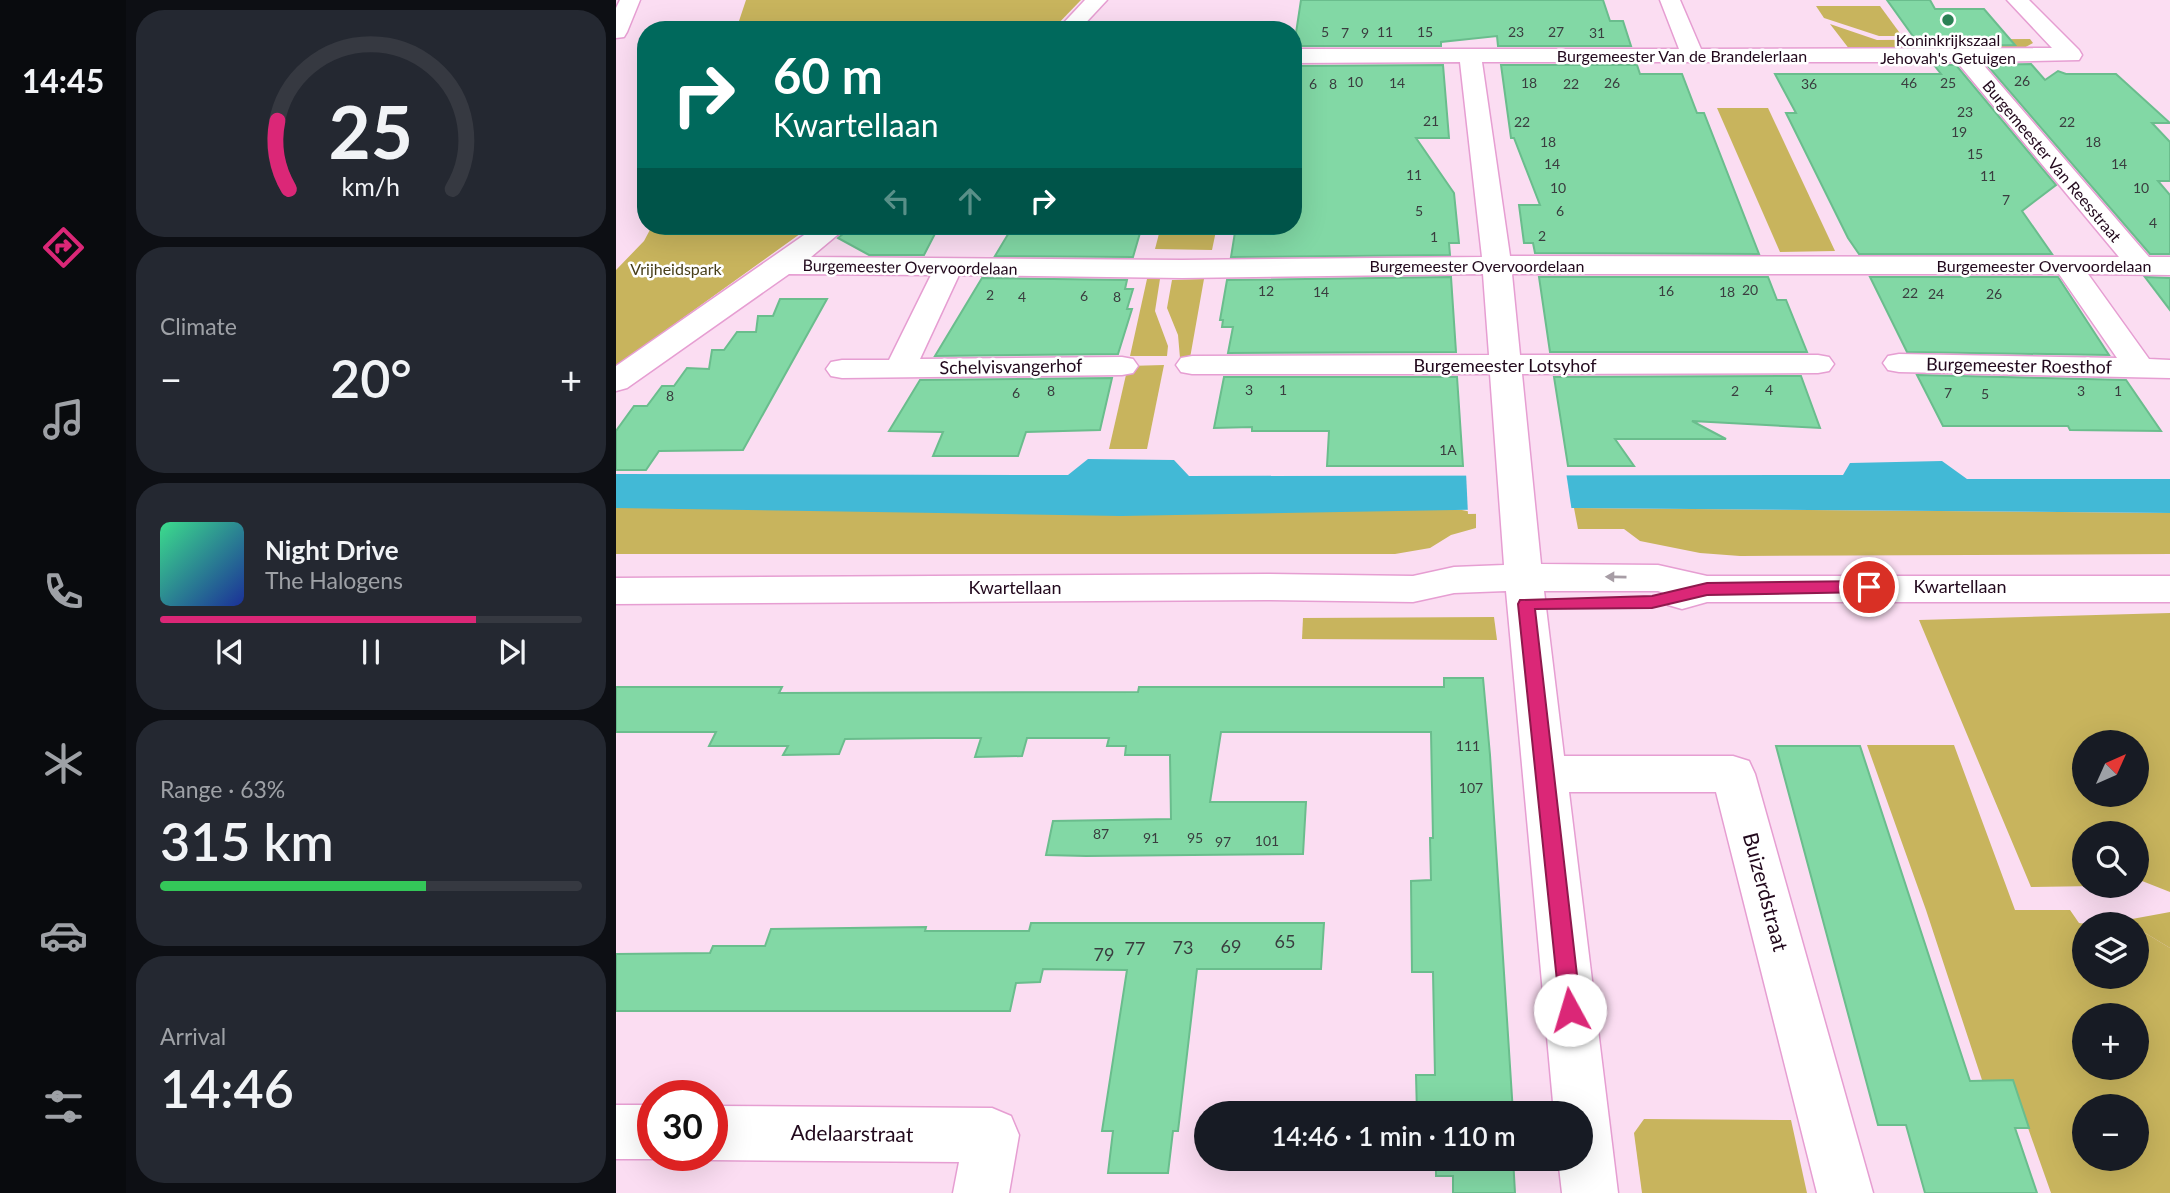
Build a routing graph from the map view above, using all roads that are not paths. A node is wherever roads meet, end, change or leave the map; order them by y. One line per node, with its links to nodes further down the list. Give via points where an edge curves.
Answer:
1 (630, 0): 6 (street)
2 (1097, 0): 5 (street)
3 (1670, 0): 10 (street)
4 (2017, 0): 7 (street, Burgemeester Van de Brandelerlaan, via 2071,55)
5 (1076, 21)
6 (616, 32)
7 (1964, 55): 10 (street, Burgemeester Van de Brandelerlaan); 14 (street, Burgemeester Van Reesstraat)
8 (1302, 56): 9 (street, Burgemeester Van de Brandelerlaan)
9 (1470, 56): 10 (street, Burgemeester Van de Brandelerlaan); 13 (street)
10 (1693, 56)
11 (822, 235): 12 (street)
12 (783, 265): 17 (street, Burgemeester Overvoordelaan); 26 (street)
13 (1497, 265): 15 (street, Burgemeester Overvoordelaan); 17 (street, Burgemeester Overvoordelaan); 22 (street)
14 (2140, 265): 15 (street, Burgemeester Overvoordelaan); 16 (street, Burgemeester Overvoordelaan)
15 (2067, 266): 25 (street, Burgemeester Roesthof)
16 (2170, 266)
17 (949, 267): 24 (street)
18 (1899, 363): 25 (street, Burgemeester Roesthof)
19 (1818, 364): 22 (street, Burgemeester Lotsyhof)
20 (1192, 365): 22 (street, Burgemeester Lotsyhof)
21 (1122, 366): 24 (street, Schelvisvangerhof)
22 (1505, 366): 29 (street)
23 (842, 369): 24 (street, Schelvisvangerhof)
24 (900, 369)
25 (2155, 369)
26 (616, 381)
27 (2170, 589): 29 (street, Kwartellaan, via 1707,589 1652,602)
28 (616, 591): 29 (street, Kwartellaan, via 1413,589 1443,599 1485,604)
29 (1526, 591): 30 (street)
30 (1544, 774): 35 (street); 36 (street, Buizerdstraat, via 1733,774)
31 (616, 1132): 32 (street)
32 (637, 1132)
33 (728, 1133): 34 (street, Adelaarstraat, via 992,1135)
34 (981, 1193)
35 (1590, 1193)
36 (1845, 1193)

